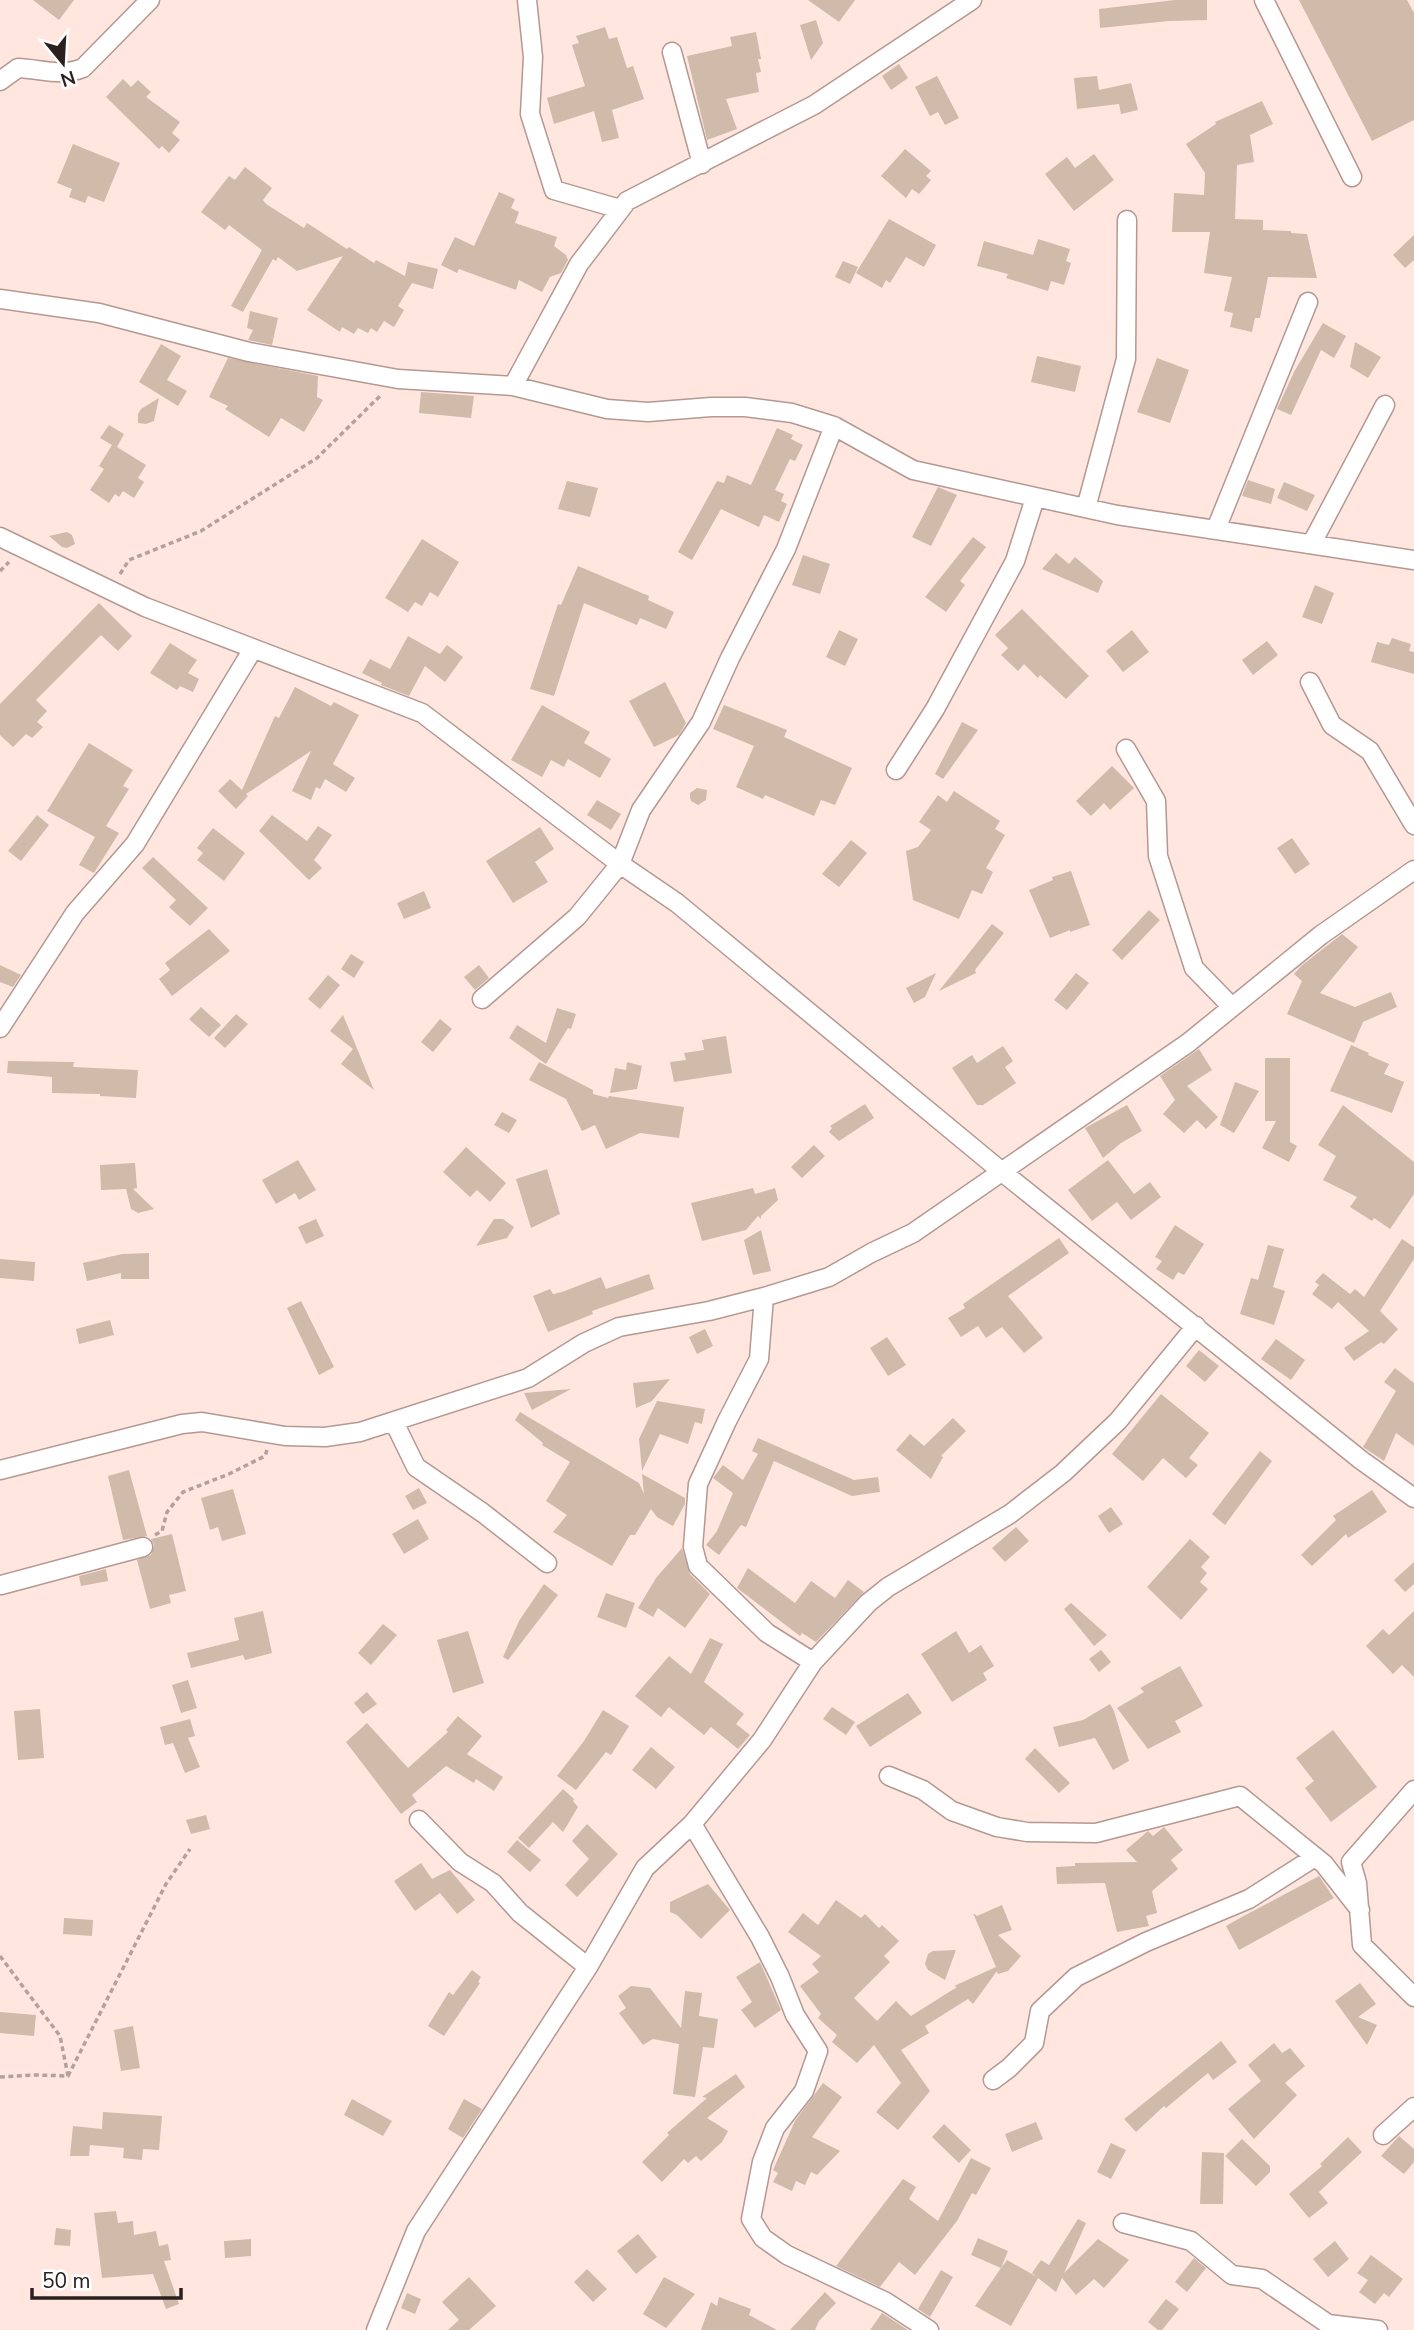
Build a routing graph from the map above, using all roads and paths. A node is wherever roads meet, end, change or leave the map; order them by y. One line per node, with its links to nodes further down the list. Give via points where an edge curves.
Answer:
1 (150, 0): 6 (street, via 83,68 55,73 18,68)
2 (527, 0): 9 (street, via 533,57 530,114 554,190)
3 (972, 0): 7 (street, via 814,105)
4 (1264, 0): 8 (street)
5 (672, 52): 7 (street)
6 (0, 81)
7 (702, 164): 9 (street, via 627,201)
8 (1352, 177)
9 (620, 209): 14 (street, via 579,264)
10 (1127, 220): 18 (street, via 1126,359)
11 (0, 299): 13 (street, via 99,313 249,352)
12 (1308, 302): 19 (street)
13 (398, 379): 14 (street); 23 (path, via 317,458 201,531 129,560)
14 (513, 386): 16 (street, via 607,409 648,412 745,407 792,413)
15 (1385, 405): 21 (street)
16 (834, 426): 17 (street, via 913,470); 29 (street, via 786,550 701,722 641,810)
17 (1035, 498): 18 (street); 27 (street, via 1015,561)
18 (1086, 508): 19 (street)
19 (1216, 528): 21 (street)
20 (0, 537): 23 (street)
21 (1312, 543): 22 (street)
22 (1414, 560)
23 (109, 590): 24 (street)
24 (253, 649): 29 (street, via 422,713); 33 (street, via 135,844 75,913)
25 (1310, 682): 28 (street, via 1332,725 1370,751)
26 (1126, 750): 32 (street, via 1156,801 1158,856 1194,968)
27 (896, 771)
28 (1414, 825)
29 (620, 864): 31 (street, via 577,917); 34 (street, via 677,903)
30 (1414, 870): 32 (street, via 1321,935)
31 (482, 999)
32 (1232, 1007): 34 (street, via 1188,1043)
33 (0, 1028)
34 (1001, 1171): 35 (street, via 913,1233 828,1277); 36 (street)
35 (764, 1297): 37 (street, via 619,1327 528,1378); 44 (street, via 760,1359 698,1483 693,1547 698,1566 767,1633)
36 (1196, 1326): 40 (street); 44 (street, via 1118,1421 1063,1473 1010,1514 888,1587)
37 (394, 1422): 38 (street, via 326,1437); 42 (street, via 416,1467)
38 (272, 1434): 39 (street, via 202,1422 182,1424); 41 (path, via 265,1455 183,1492 167,1512 162,1531)
39 (0, 1470)
40 (1414, 1498)
41 (143, 1547): 43 (street)
42 (547, 1563)
43 (0, 1586)
44 (813, 1662): 48 (street, via 762,1740)
45 (889, 1776): 50 (street, via 923,1790 952,1811 996,1827 1027,1832 1096,1833 1240,1796)
46 (1414, 1790): 51 (street, via 1352,1862)
47 (419, 1820): 53 (street, via 460,1862 493,1882 520,1913)
48 (692, 1824): 53 (street, via 645,1868); 62 (street, via 760,1937 795,2015 818,2051 804,2091 775,2128 762,2162 751,2219 762,2238 787,2255 886,2302)
49 (190, 1849): 55 (path, via 166,1884)
50 (1315, 1857): 51 (street); 57 (street, via 1249,1899 1076,1977 1040,2011 1034,2043)
51 (1360, 1910): 54 (street, via 1362,1945)
52 (0, 1956): 55 (path, via 60,2036)
53 (588, 1967): 61 (street, via 415,2231)
54 (1414, 1997)
55 (68, 2076): 56 (path)
56 (0, 2077)
57 (993, 2080)
58 (1414, 2107): 59 (street)
59 (1382, 2135)
60 (1123, 2223): 63 (street, via 1191,2241 1232,2275 1262,2279 1328,2324)
61 (376, 2330)
62 (929, 2330)
63 (1378, 2330)

